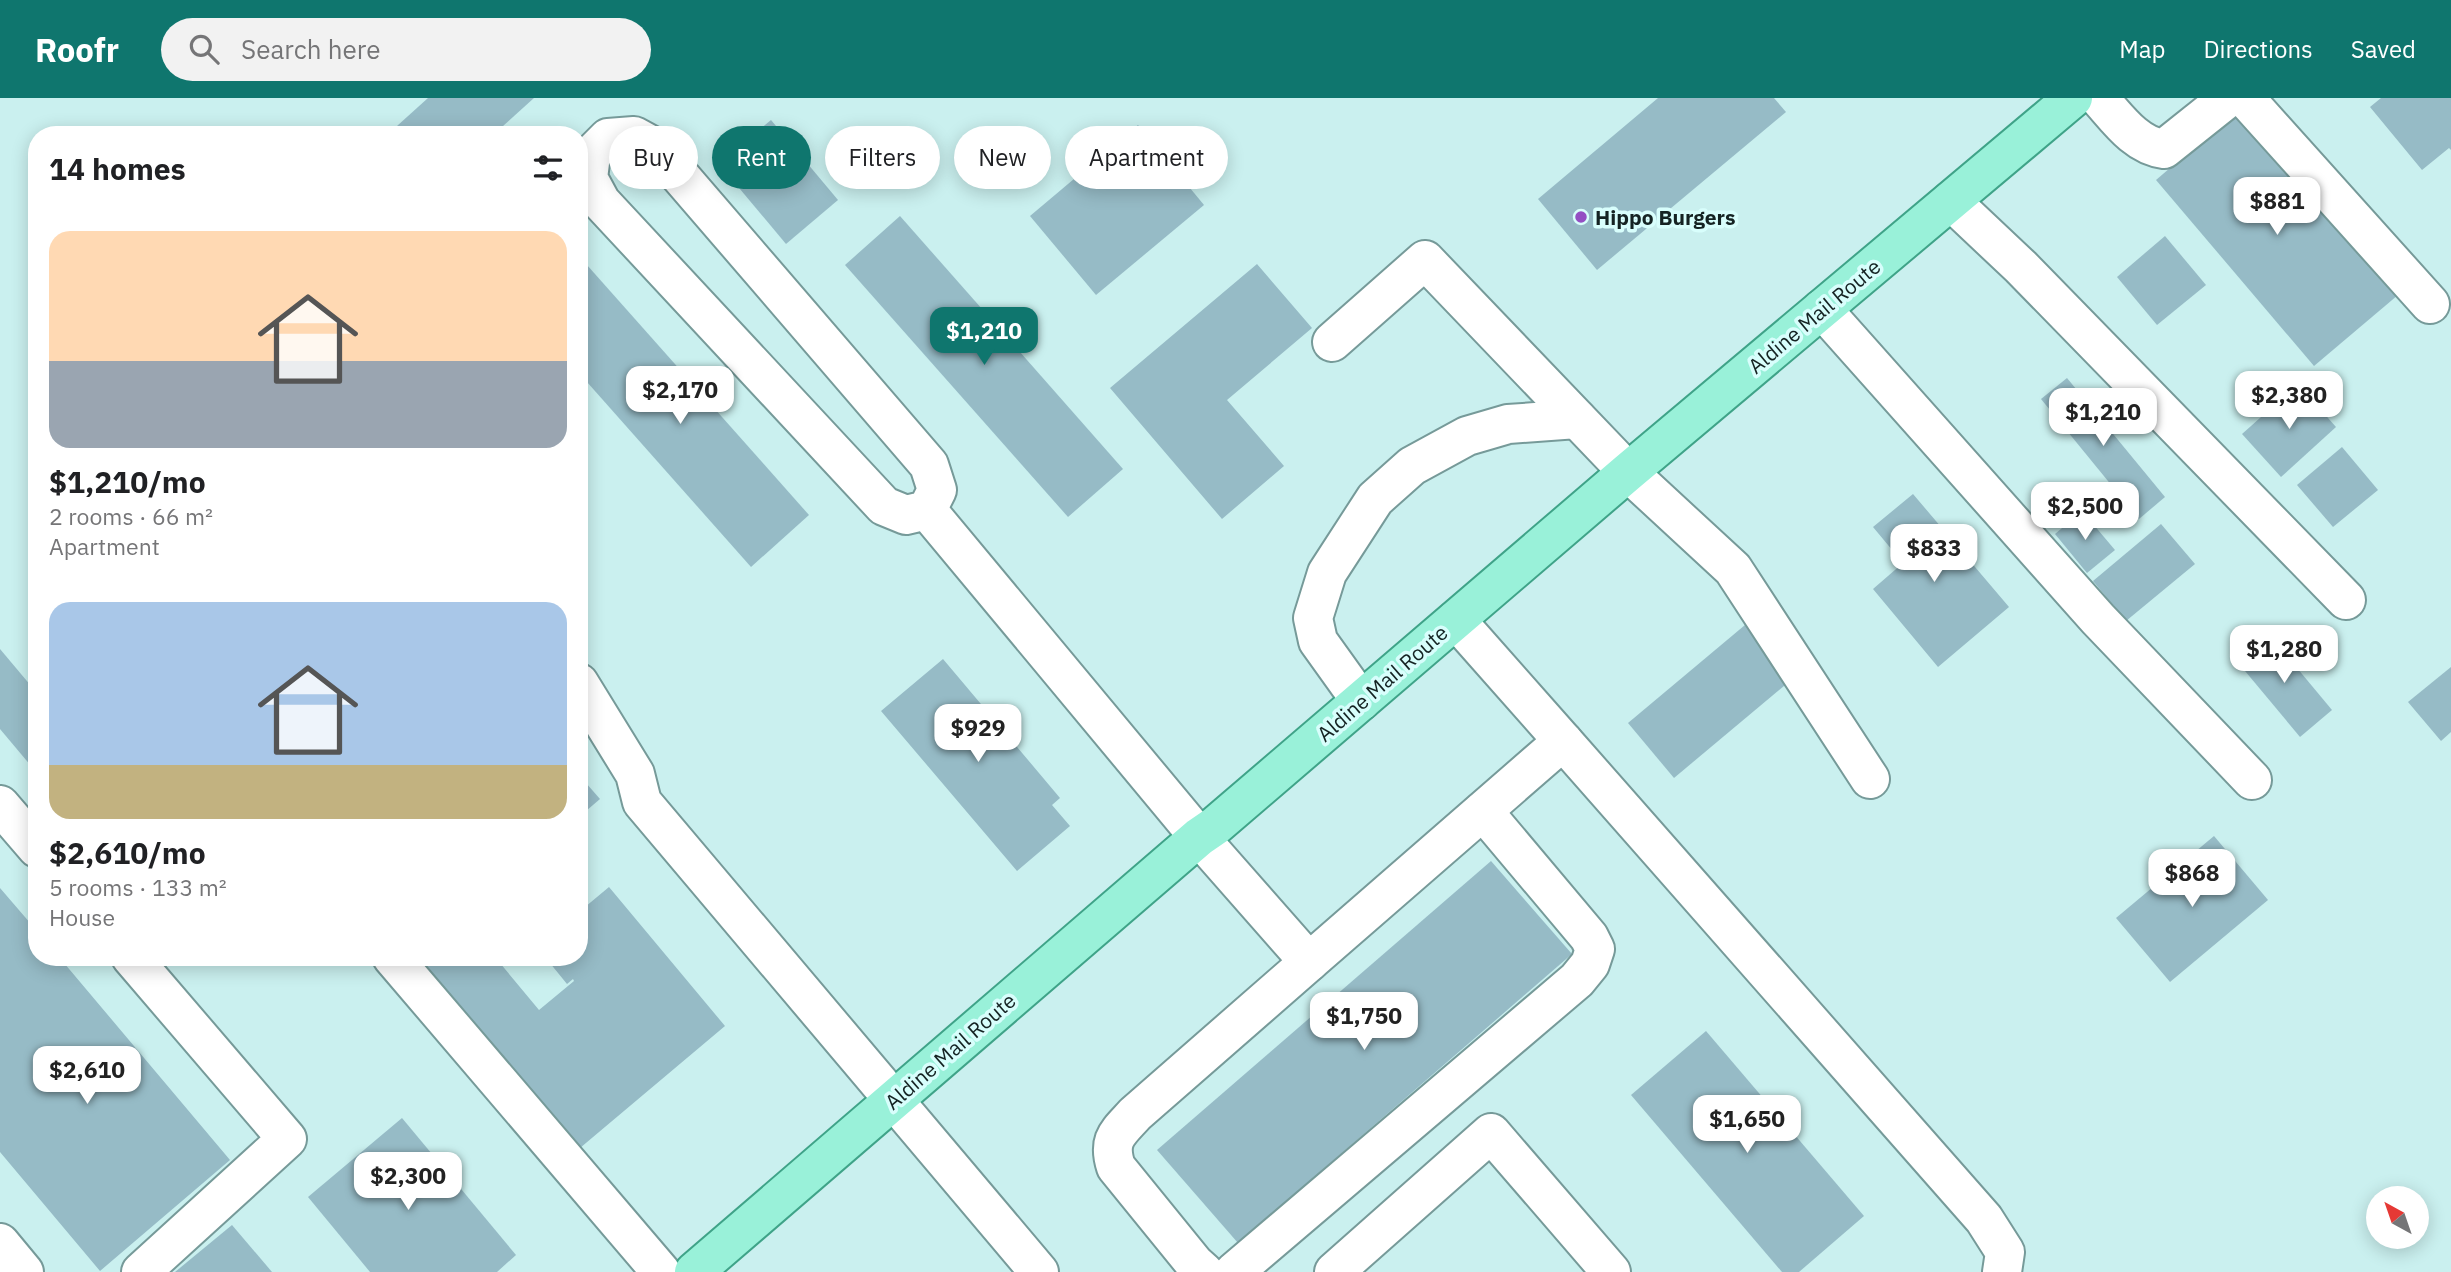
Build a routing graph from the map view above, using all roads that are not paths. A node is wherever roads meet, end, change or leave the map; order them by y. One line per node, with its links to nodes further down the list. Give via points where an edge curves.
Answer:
1 (2073, 98): 5 (main road, Aldine Mail Route)
2 (2099, 98): 3 (lane, via 2136,137 2152,148 2164,149)
3 (2228, 98)
4 (2245, 98): 6 (lane)
5 (1951, 201): 7 (main road, Aldine Mail Route); 12 (lane)
6 (2430, 304)
7 (1822, 309): 10 (main road, Aldine Mail Route); 18 (lane, via 2089,608)
8 (1332, 342): 9 (lane, via 1426,260)
9 (1577, 419): 10 (lane); 15 (lane, via 1508,424 1467,436 1412,466 1375,499 1327,573 1313,618 1318,641)
10 (1628, 472): 13 (main road, Aldine Mail Route); 17 (lane, via 1733,569)
11 (927, 510): 11 (lane, via 906,515 884,506 600,202 588,178 591,155 608,138 634,136 656,148 929,465 937,490); 21 (lane)
12 (2346, 600)
13 (1455, 620): 15 (main road, Aldine Mail Route); 16 (lane)
14 (588, 698): 26 (lane, via 635,775 642,802)
15 (1361, 701): 21 (main road, Aldine Mail Route)
16 (1563, 741): 20 (lane); 37 (lane, via 1984,1219 2005,1252)
17 (1870, 779)
18 (2252, 780)
19 (0, 805): 22 (lane)
20 (1483, 811): 23 (lane); 34 (lane, via 1589,937 1595,949 1590,964 1567,989)
21 (1199, 836): 23 (lane); 26 (main road, Aldine Mail Route)
22 (28, 838)
23 (1309, 962): 33 (lane, via 1114,1136 1116,1167)
24 (139, 966): 29 (lane, via 287,1139)
25 (400, 966): 30 (lane)
26 (895, 1099): 31 (main road, Aldine Mail Route); 32 (lane)
27 (0, 1243): 28 (lane)
28 (24, 1272)
29 (141, 1272)
30 (661, 1272)
31 (694, 1272)
32 (1039, 1272)
33 (1204, 1272)
34 (1234, 1272)
35 (1334, 1272): 36 (lane, via 1491,1133)
36 (1611, 1272)
37 (2002, 1272)

